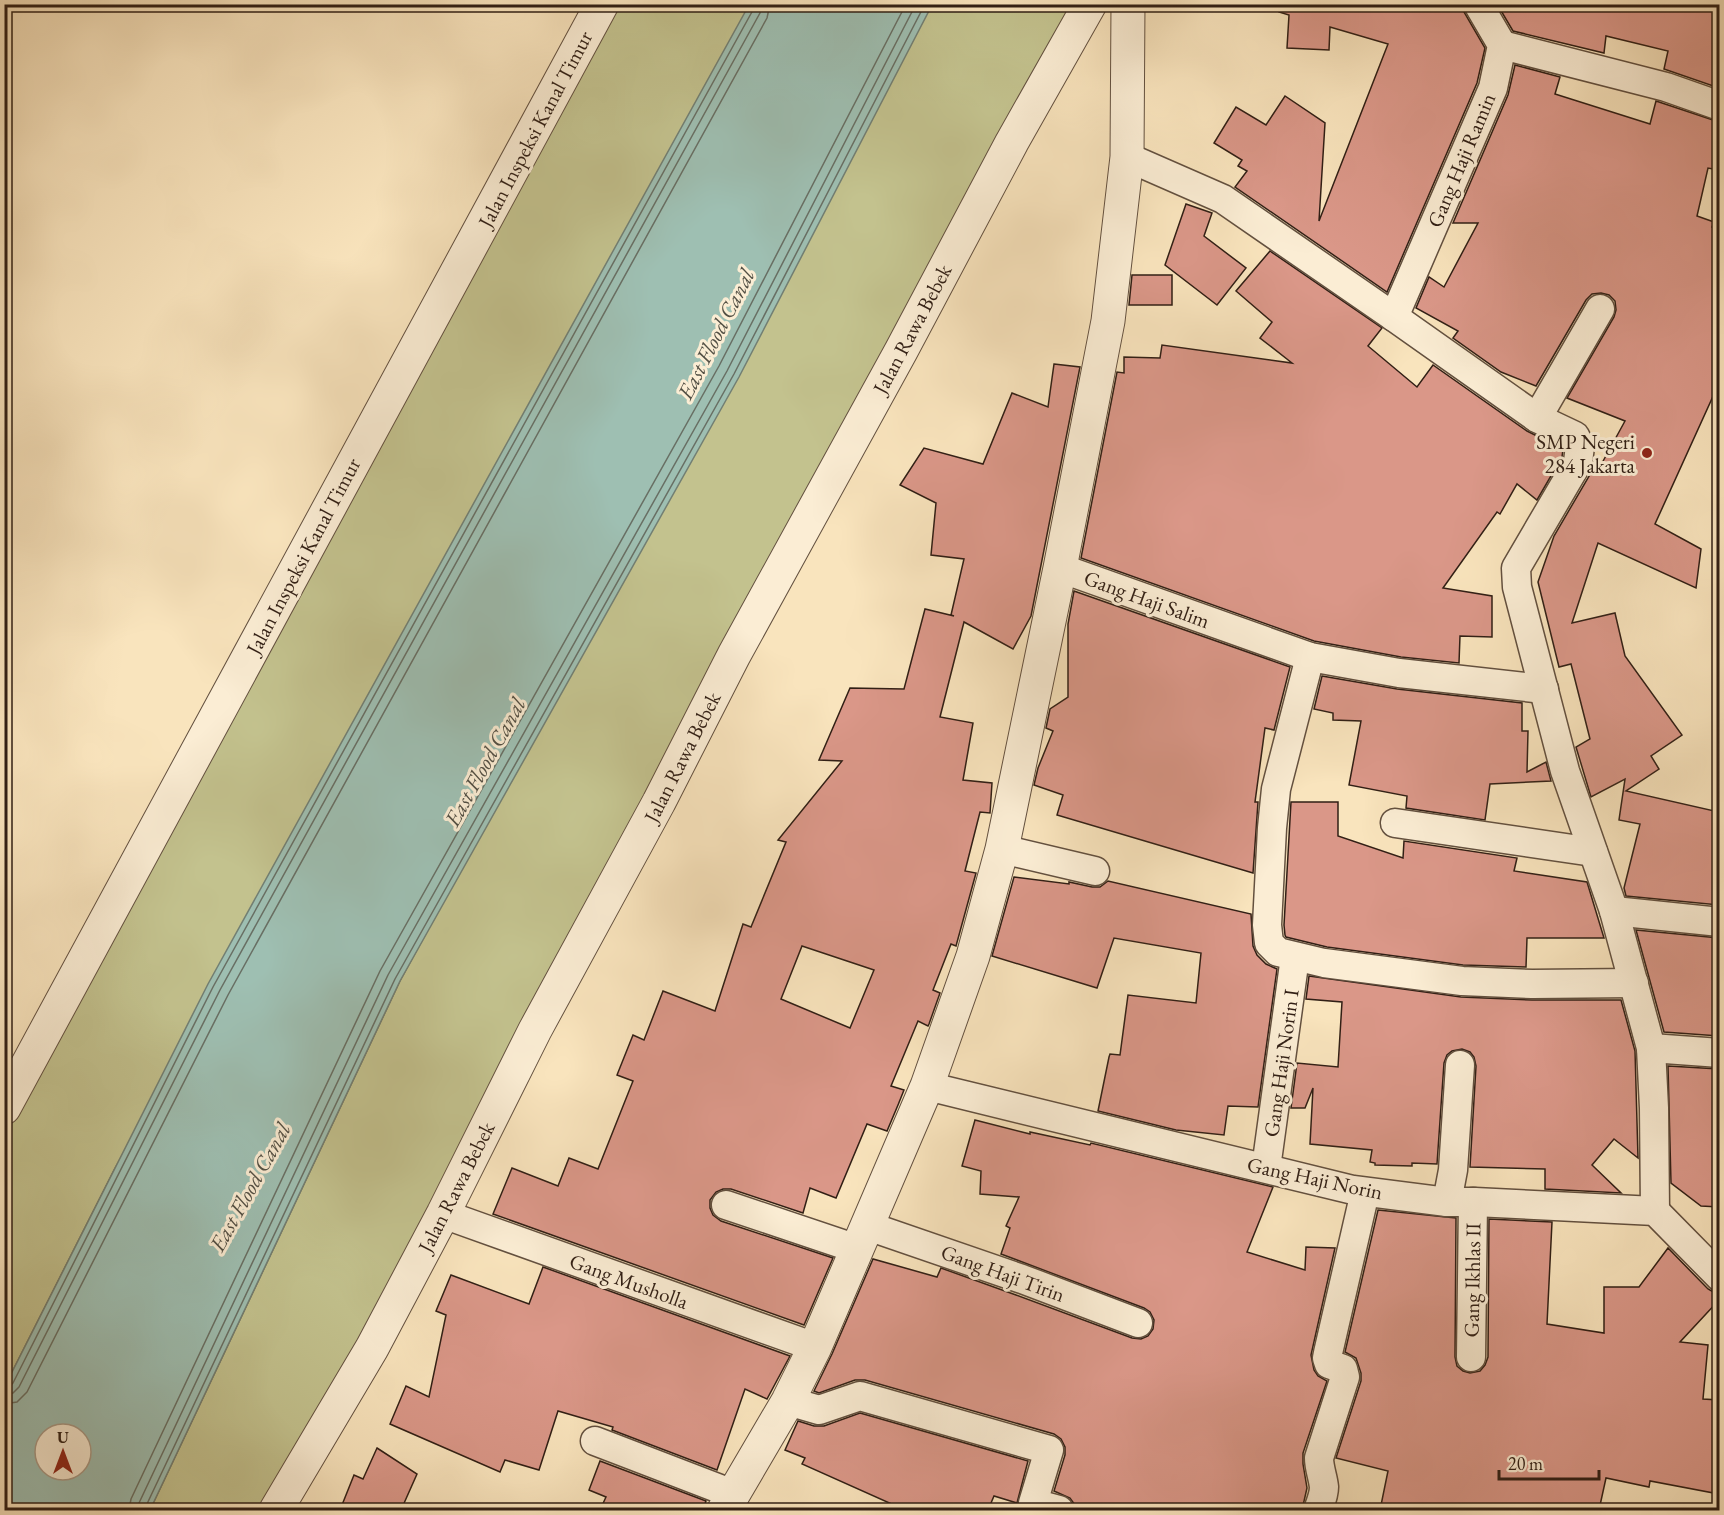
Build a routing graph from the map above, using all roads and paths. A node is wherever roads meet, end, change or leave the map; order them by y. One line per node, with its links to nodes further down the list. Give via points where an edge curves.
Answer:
1 (602, 4): 26 (street, Jalan Inspeksi Kanal Timur)
2 (1090, 4): 32 (street, Jalan Rawa Bebek, via 734,655 535,1030)
3 (1128, 4): 7 (street)
4 (1478, 4): 5 (street)
5 (1502, 45): 6 (street, via 1666,87); 9 (street, Gang Haji Ramin, via 1493,88)
6 (1719, 106)
7 (1127, 157): 9 (street, via 1223,200); 11 (street, via 1108,321)
8 (1600, 309): 10 (street)
9 (1394, 317): 10 (street)
10 (1537, 418): 13 (street, via 1575,436 1580,446 1578,462 1516,568 1517,587)
11 (1060, 568): 12 (street, Gang Haji Salim); 15 (street)
12 (1310, 657): 13 (street, Gang Haji Salim, via 1399,673); 20 (street, via 1276,789 1269,871 1269,943 1278,952)
13 (1544, 689): 16 (street, via 1565,771)
14 (1395, 823): 16 (street)
15 (1002, 849): 17 (street); 25 (street, via 973,956)
16 (1593, 852): 18 (street)
17 (1095, 871)
18 (1614, 911): 19 (street); 21 (street)
19 (1719, 922)
20 (1295, 957): 21 (street, via 1462,981); 27 (street, Gang Haji Norin I)
21 (1634, 983): 22 (street)
22 (1651, 1048): 23 (street); 31 (street)
23 (1719, 1053)
24 (1460, 1065): 29 (street, Gang Ikhlas II, via 1453,1170)
25 (927, 1086): 27 (street, Gang Haji Norin); 33 (street)
26 (4, 1108)
27 (1266, 1168): 28 (street, Gang Haji Norin)
28 (1365, 1192): 29 (street, Gang Haji Norin); 43 (street, via 1327,1358 1329,1364 1343,1369 1345,1377 1319,1458 1324,1485)
29 (1460, 1202): 31 (street, Gang Haji Norin); 37 (street, Gang Ikhlas II)
30 (726, 1205): 33 (street, Gang Haji Tirin)
31 (1655, 1211): 34 (street)
32 (443, 1214): 36 (street, Gang Musholla); 41 (street, Jalan Rawa Bebek, via 372,1348)
33 (862, 1237): 35 (street, Gang Haji Tirin, via 1022,1279); 36 (street)
34 (1719, 1277)
35 (1138, 1323)
36 (815, 1347): 38 (street)
37 (1471, 1358)
38 (788, 1401): 40 (street); 42 (street, via 819,1410 860,1396 1049,1450 1033,1503)
39 (595, 1442): 40 (street)
40 (729, 1502)
41 (276, 1510)
42 (1059, 1510)
43 (1318, 1510)

